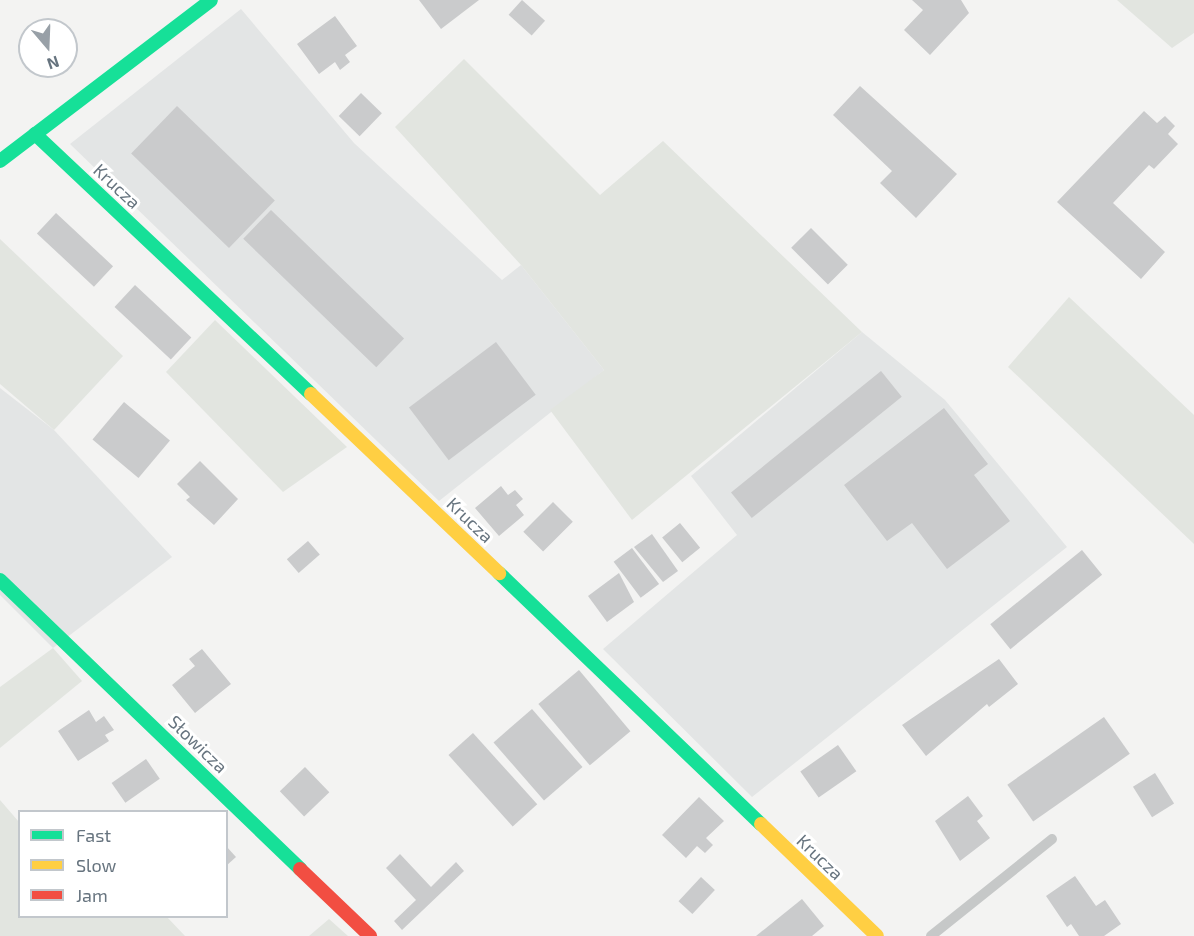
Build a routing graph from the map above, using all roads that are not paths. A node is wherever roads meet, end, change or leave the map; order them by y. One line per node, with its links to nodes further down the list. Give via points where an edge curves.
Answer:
1 (211, 0): 2 (street)
2 (35, 134): 3 (street); 7 (street, Krucza)
3 (0, 161)
4 (0, 580): 6 (street, Słowicza)
5 (1052, 840): 8 (lane)
6 (370, 936)
7 (877, 936)
8 (931, 936)

